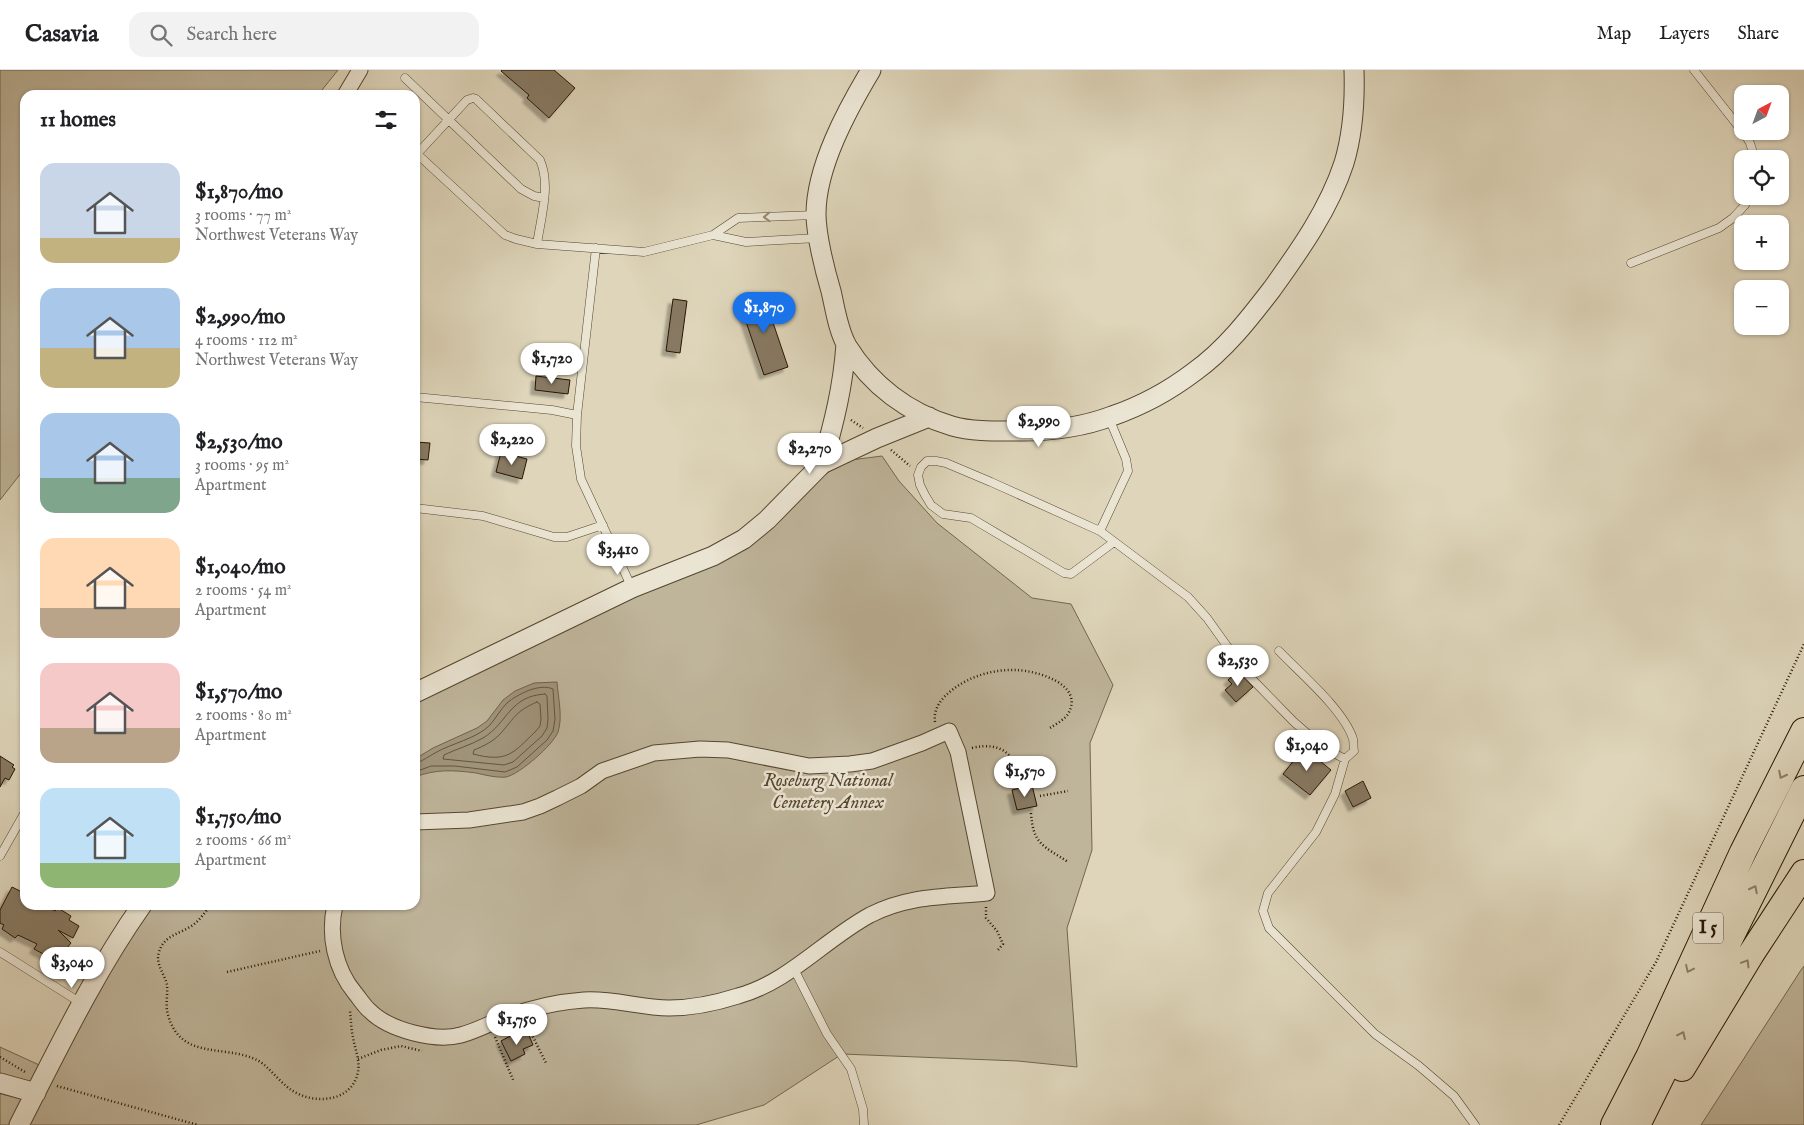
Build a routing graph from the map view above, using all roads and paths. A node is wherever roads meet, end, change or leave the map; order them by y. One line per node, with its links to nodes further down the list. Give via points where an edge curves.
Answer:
1 (360, 70): 6 (street)
2 (872, 70): 15 (street, via 829,154 820,184)
3 (1354, 70): 25 (street, via 1355,97 1344,162 1312,230 1283,273 1246,323 1197,370 1171,389)
4 (1694, 70): 10 (lane)
5 (405, 78): 7 (lane)
6 (347, 90)
7 (418, 90)
8 (420, 92): 9 (lane)
9 (449, 120): 11 (lane); 13 (lane, via 521,189); 13 (lane, via 469,98 480,102 540,160 546,184)
10 (1734, 120)
11 (420, 149)
12 (420, 157): 18 (lane, via 505,235)
13 (544, 198): 18 (lane)
14 (1745, 205): 20 (lane, via 1719,228)
15 (816, 215): 16 (lane, one-way to 16, via 738,218); 17 (street)
16 (713, 235): 17 (lane, via 746,242); 19 (lane, via 644,252)
17 (820, 238): 21 (street)
18 (537, 244): 19 (lane)
19 (596, 248): 23 (lane)
20 (1632, 263)
21 (846, 344): 24 (street, via 877,384 898,401); 26 (street, via 844,375)
22 (420, 397): 23 (lane)
23 (577, 415): 28 (lane, via 576,446 581,479)
24 (929, 417): 25 (street, via 954,427 991,431 1047,430); 26 (street)
25 (1109, 418): 29 (lane, via 1128,471)
26 (822, 464): 31 (street, via 744,539 713,556)
27 (420, 509): 28 (lane, via 482,516 554,537 566,537)
28 (602, 525): 31 (lane)
29 (1100, 531): 30 (lane); 30 (lane, via 946,463 927,461 918,473 925,495 943,514 971,518 1064,573 1075,571)
30 (1114, 542): 39 (lane, via 1188,597 1254,681 1324,748)
31 (632, 588): 34 (street)
32 (1804, 644): 76 (path, via 1656,962)
33 (1279, 651): 39 (lane, via 1342,718 1353,739 1354,751)
34 (420, 691)
35 (1050, 728): 37 (path, via 1067,715 1070,708 1066,688 1055,679 1040,674 1010,670 974,678 945,696 935,710)
36 (1804, 731): 77 (highway, I 5, one-way to 77)
37 (940, 734): 38 (street, via 948,731); 46 (street, via 872,761 850,764 809,766 728,750 654,753 602,771 581,786 523,812 468,820)
38 (958, 752): 40 (path, via 984,747 1009,753 1018,765); 50 (street)
39 (1345, 759): 75 (lane, via 1335,794 1316,832 1268,893 1263,911 1268,928 1375,1034 1454,1096)
40 (1022, 783)
41 (1804, 789): 78 (highway, I 5, one-way to 41)
42 (1068, 791): 43 (path)
43 (1040, 796)
44 (1030, 814): 48 (path, via 1038,841)
45 (20, 821): 47 (lane)
46 (420, 822)
47 (0, 856)
48 (1068, 862)
49 (1804, 873): 79 (highway, one-way to 49, via 1751,954)
50 (987, 893): 55 (path, via 986,918 1003,944); 57 (street, via 938,896 895,904 858,923)
51 (139, 910): 60 (street)
52 (207, 910): 67 (path, via 194,924 167,939 159,952 159,966 167,984 171,1024 184,1040 201,1049 241,1054 259,1061 291,1090 312,1098 344,1094 356,1081)
53 (334, 910): 54 (street)
54 (334, 948): 58 (path); 59 (street)
55 (998, 950)
56 (0, 952): 60 (lane)
57 (794, 968): 61 (street, via 759,989 696,1006 669,1008 587,1000 537,1007); 74 (lane, via 827,1034 851,1069 863,1109)
58 (227, 972)
59 (351, 988): 64 (street, via 370,1012 388,1023 407,1031); 67 (path, via 343,996 349,1007)
60 (83, 1004): 71 (street)
61 (489, 1024): 64 (street, via 461,1035); 65 (path)
62 (521, 1026): 68 (path, via 530,1031)
63 (503, 1035): 65 (path)
64 (436, 1036): 67 (path, via 432,1052 401,1046)
65 (496, 1039): 69 (path)
66 (0, 1057): 71 (path)
67 (358, 1059)
68 (546, 1063)
69 (514, 1082)
70 (0, 1083): 71 (street)
71 (39, 1087): 72 (street); 73 (path)
72 (18, 1125)
73 (198, 1125)
74 (864, 1125)
75 (1475, 1125)
76 (1559, 1125)
77 (1614, 1125)
78 (1636, 1125)
79 (1649, 1125)

